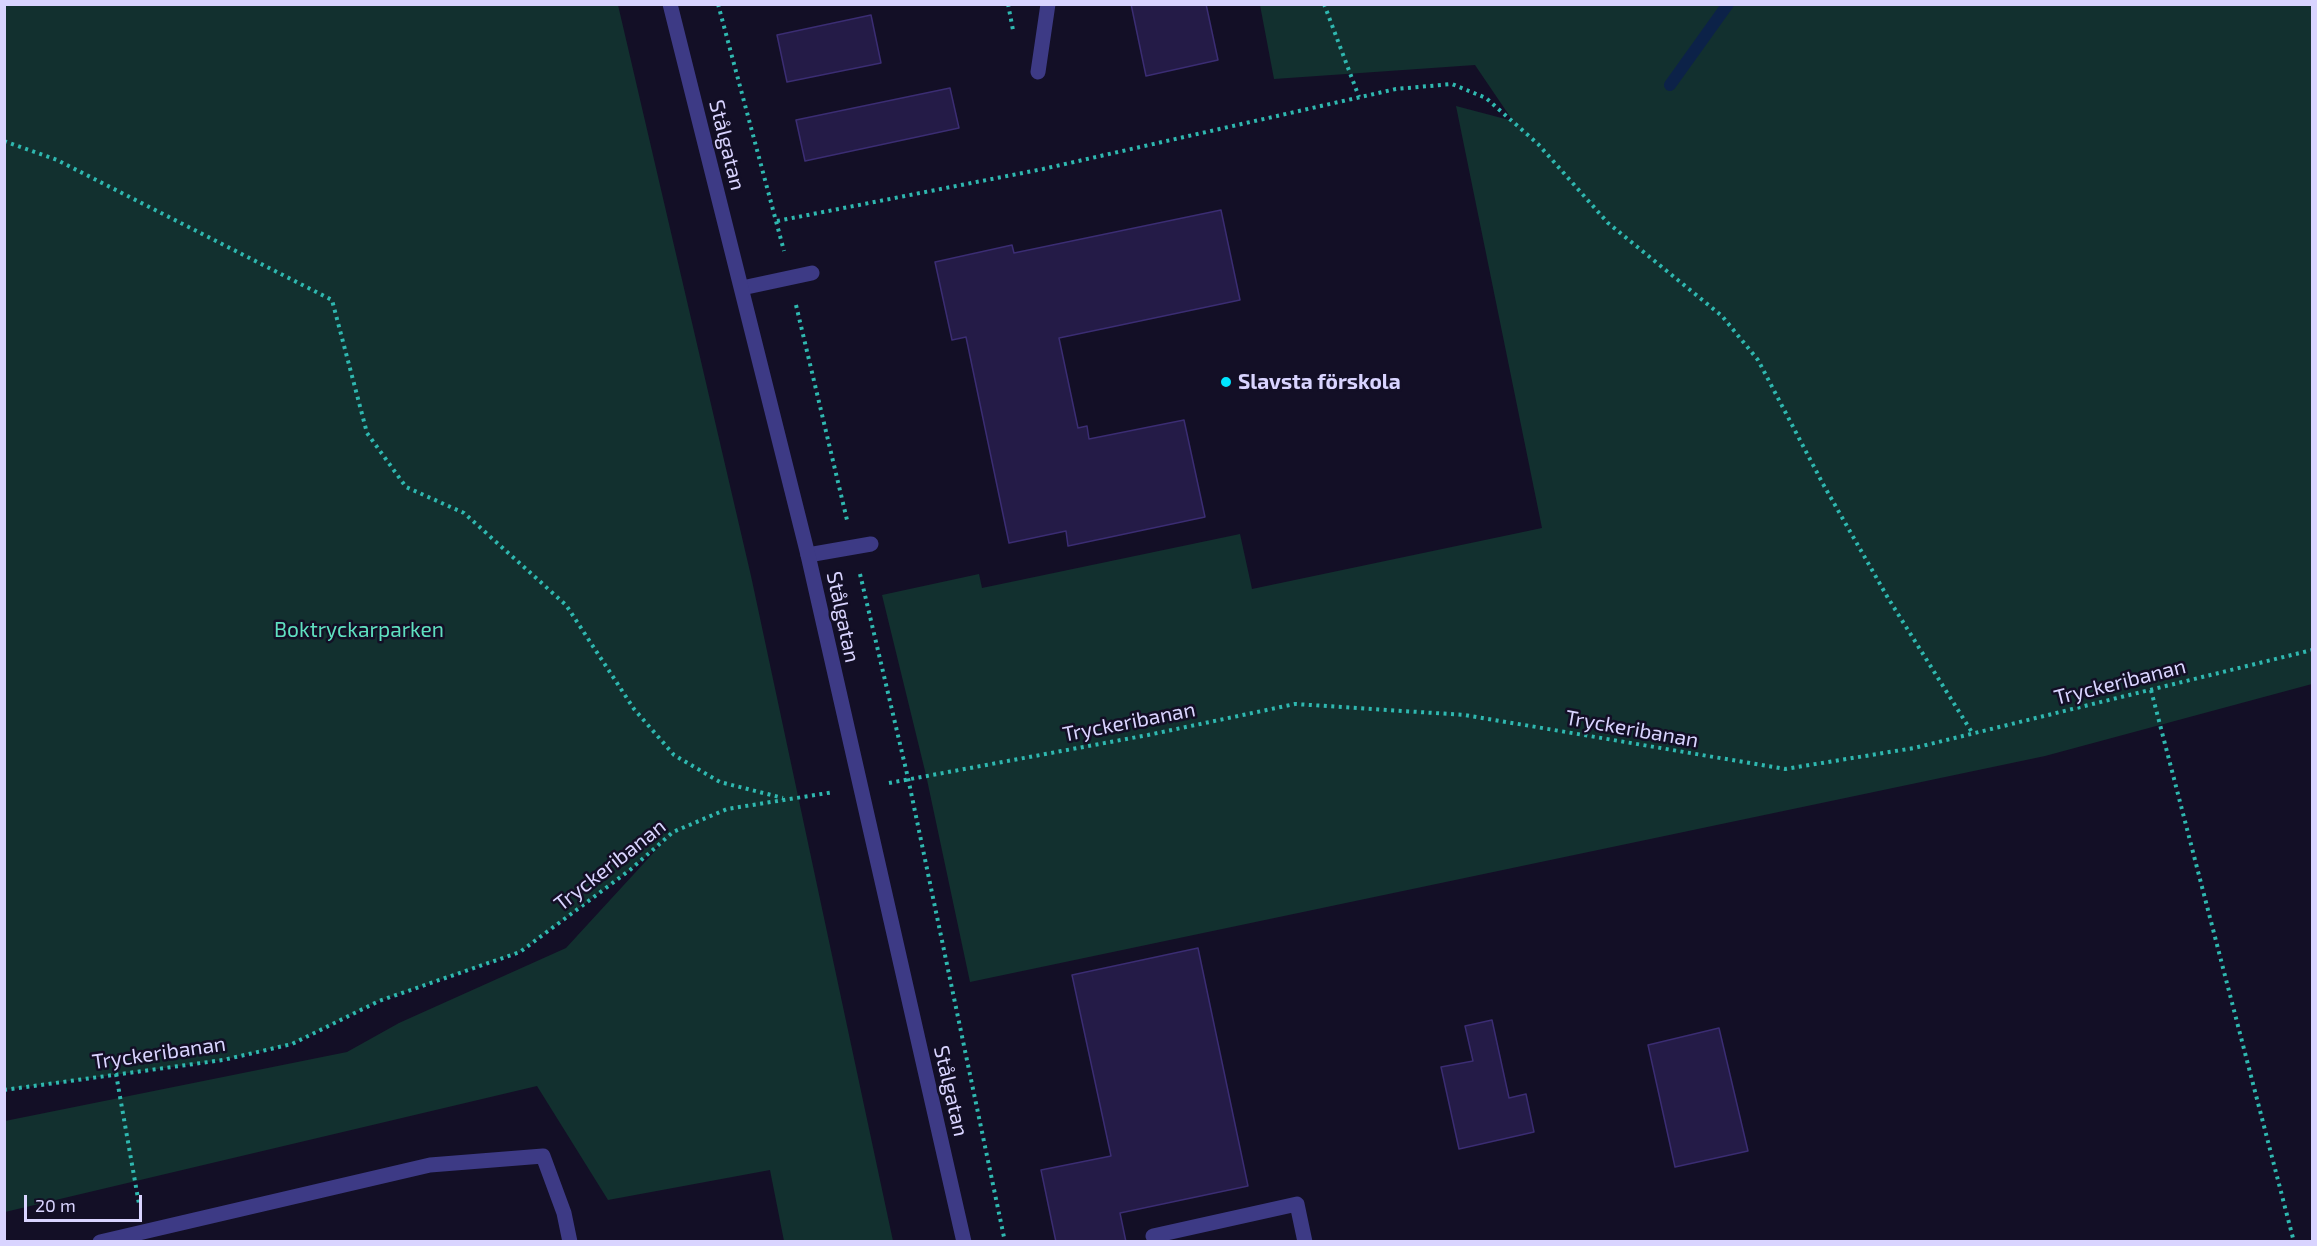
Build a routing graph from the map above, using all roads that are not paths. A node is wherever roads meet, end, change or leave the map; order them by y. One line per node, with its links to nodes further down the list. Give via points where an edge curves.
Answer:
1 (670, 4): 5 (street, Stålgatan)
2 (1048, 4): 3 (street)
3 (1038, 72)
4 (812, 273): 5 (street)
5 (742, 288): 7 (street, Stålgatan)
6 (871, 544): 7 (street)
7 (808, 555): 11 (street, Stålgatan)
8 (1153, 1236): 12 (street, via 1297,1204)
9 (100, 1242): 10 (street, via 430,1165 543,1156)
10 (570, 1242)
11 (964, 1242)
12 (1305, 1242)

